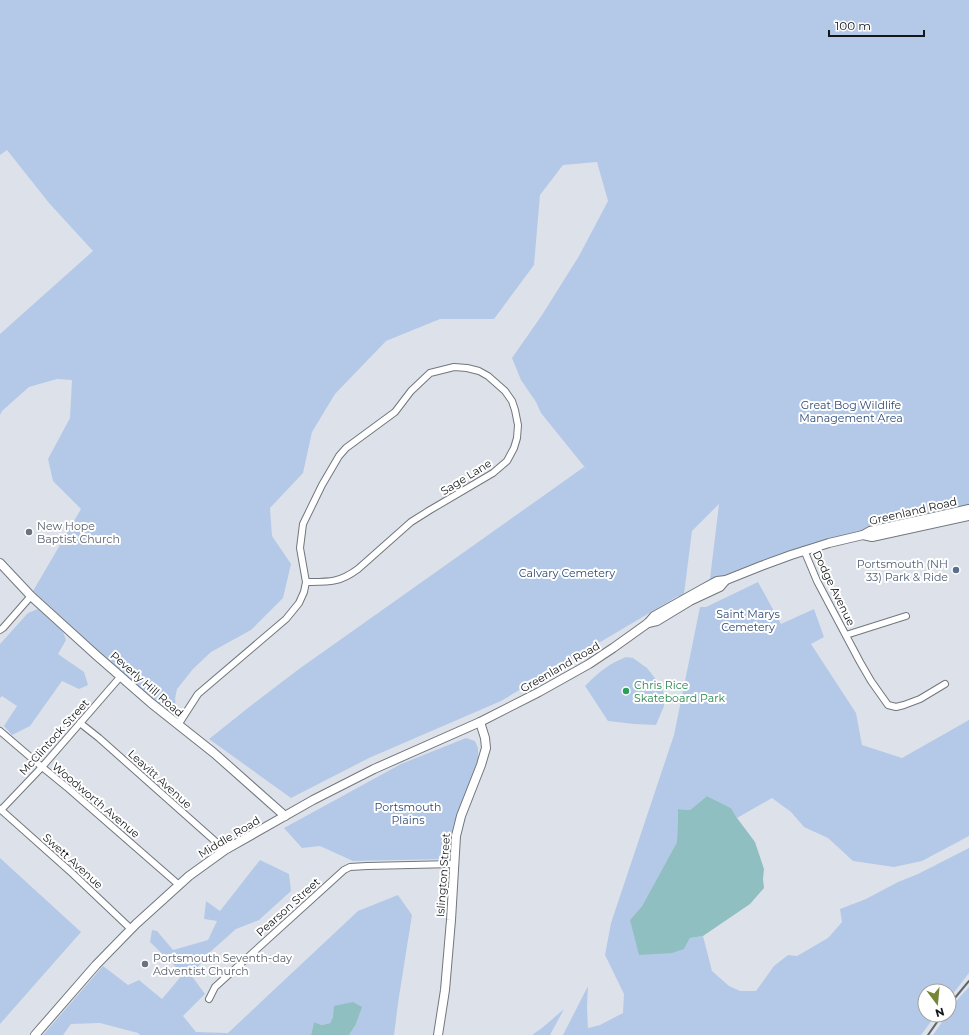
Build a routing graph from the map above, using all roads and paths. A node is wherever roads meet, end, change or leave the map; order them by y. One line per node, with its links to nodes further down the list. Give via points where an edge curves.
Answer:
1 (969, 509): 3 (main road, Greenland Road, via 870,531)
2 (969, 516): 3 (main road, Greenland Road, via 872,537)
3 (863, 535): 4 (main road, Greenland Road)
4 (804, 550): 10 (street, Dodge Avenue, via 817,581); 13 (main road, Greenland Road, via 726,580 717,581 562,680)
5 (0, 563): 7 (main road, Peverly Hill Road)
6 (306, 582): 6 (street, Sage Lane, via 300,548 303,524 322,486 346,448 395,412 411,391 430,373 454,367 479,371 505,392 512,401 518,425 514,448 507,461 493,473 412,522 350,575 329,582); 15 (street, Sage Lane, via 299,604 293,611 198,694)
7 (31, 596): 9 (street); 11 (main road, Peverly Hill Road)
8 (906, 616): 10 (street, Dodge Avenue)
9 (0, 630)
10 (846, 635): 12 (street, Dodge Avenue, via 871,681 888,705 904,705)
11 (121, 676): 14 (street, McClintock Street); 15 (main road, Peverly Hill Road)
12 (945, 684)
13 (480, 722): 19 (main road, Middle Road, via 374,769); 21 (main road, Islington Street, via 485,738 485,754 460,816)
14 (80, 724): 17 (street, McClintock Street); 20 (street, Leavitt Avenue)
15 (178, 725): 19 (main road, Peverly Hill Road)
16 (0, 731): 17 (street, Woodworth Avenue)
17 (42, 767): 18 (street, McClintock Street); 22 (street, Woodworth Avenue)
18 (0, 810): 23 (street, Swett Avenue)
19 (285, 816): 20 (main road, Middle Road)
20 (225, 850): 22 (main road, Middle Road)
21 (454, 864): 24 (street, Pearson Street, via 367,866 344,870 215,987); 26 (main road, Islington Street, via 445,990)
22 (179, 885): 23 (main road, Middle Road)
23 (131, 929): 25 (main road, Middle Road)
24 (209, 999)
25 (36, 1035)
26 (438, 1035)

